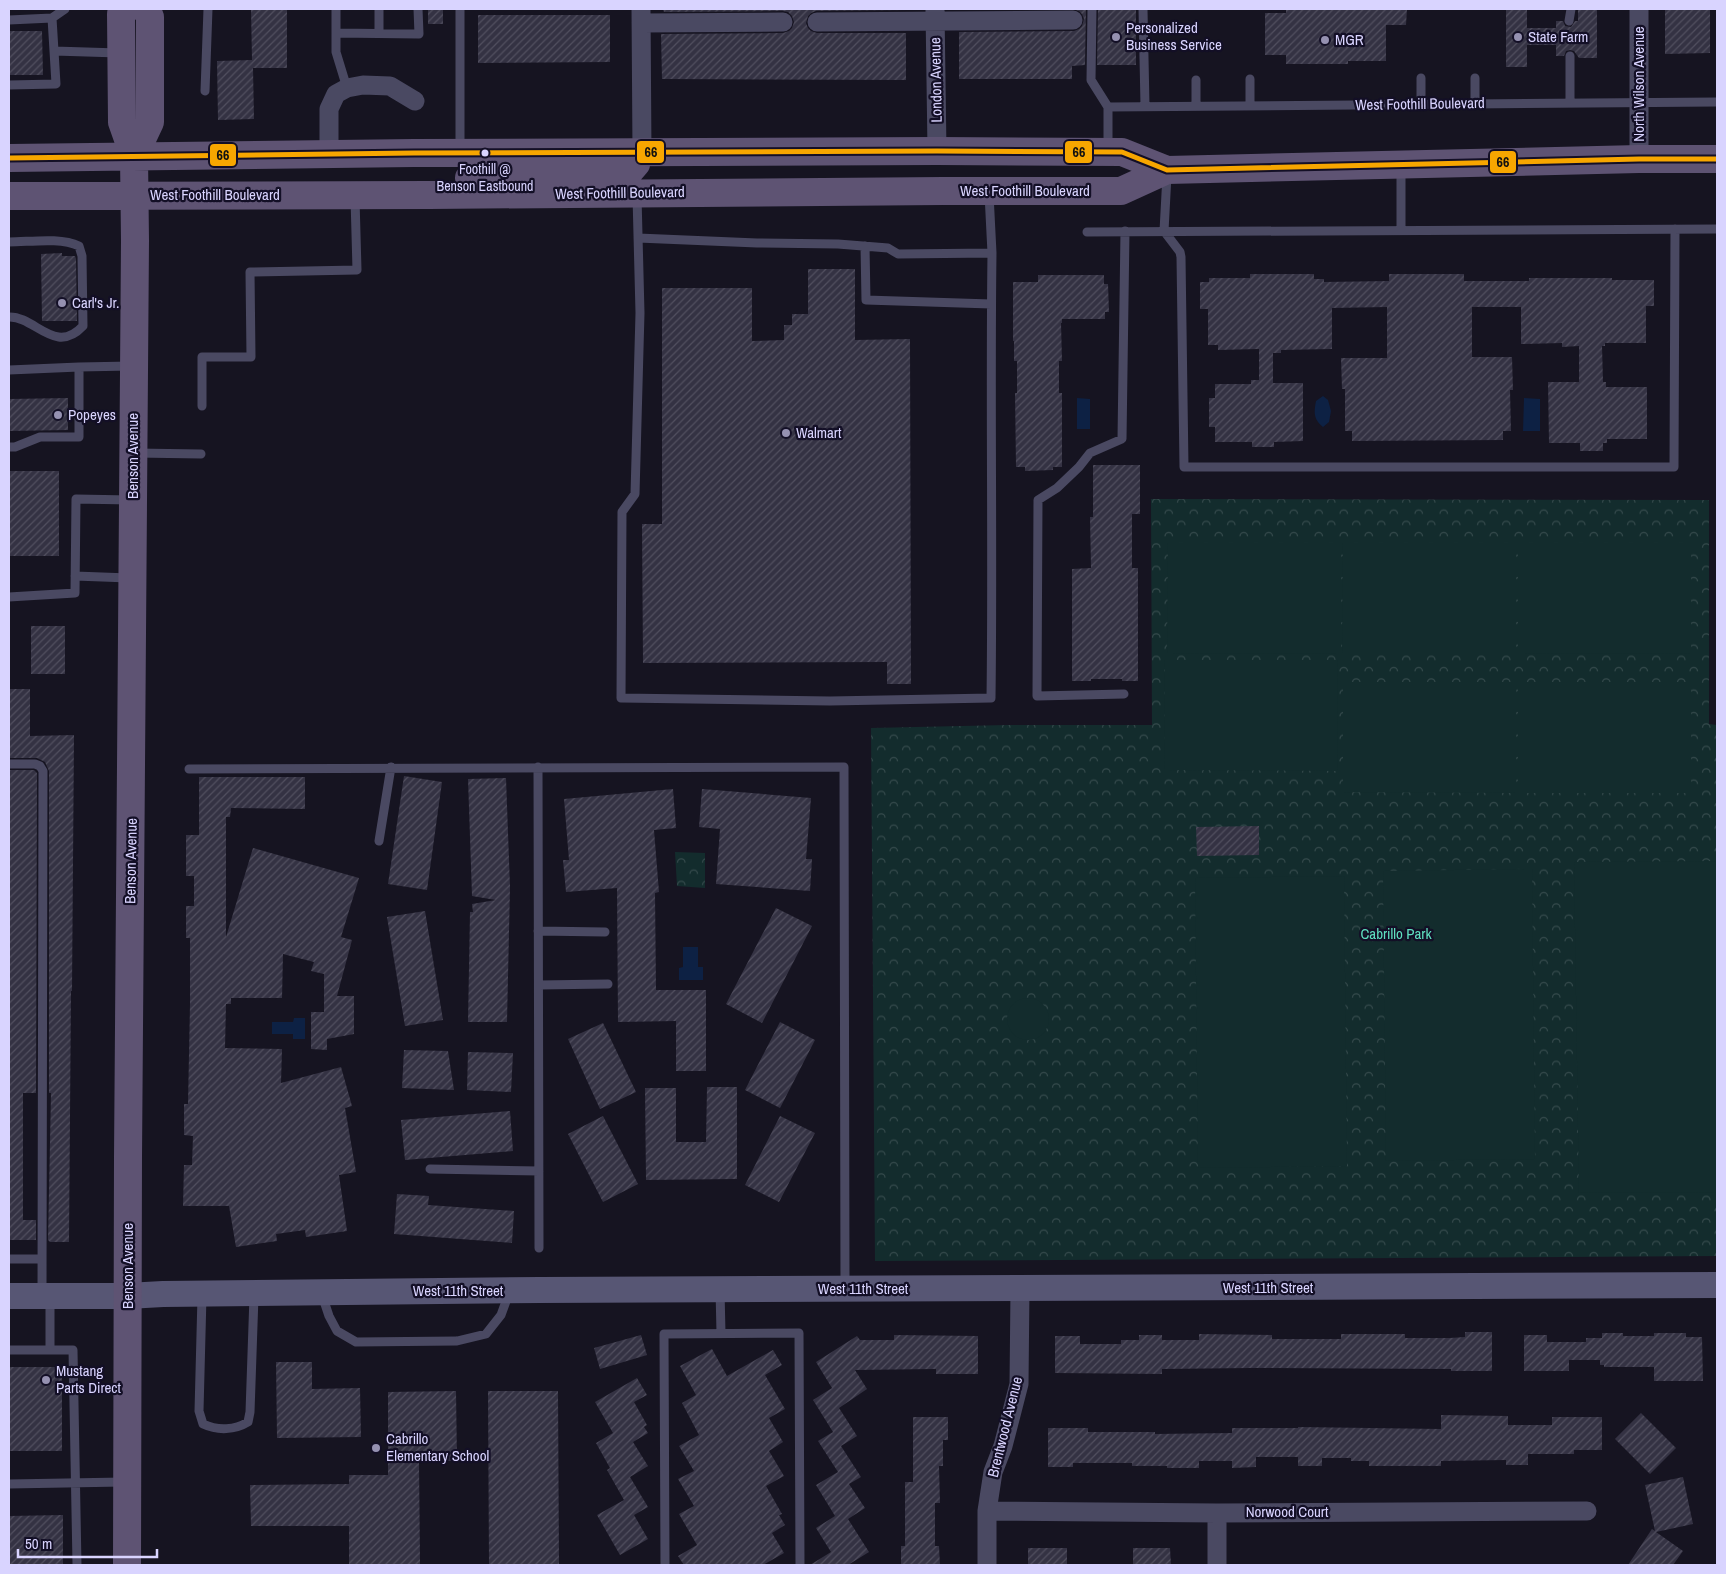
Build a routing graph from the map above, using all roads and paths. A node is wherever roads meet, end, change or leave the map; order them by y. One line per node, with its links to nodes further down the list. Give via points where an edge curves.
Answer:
1 (65, 9): 15 (lane)
2 (126, 9): 24 (main road, Benson Avenue, via 122,14)
3 (146, 9): 49 (main road, Benson Avenue, via 150,17 150,122)
4 (208, 9): 32 (lane)
5 (336, 9): 21 (lane)
6 (379, 9): 22 (lane)
7 (418, 9): 22 (lane, via 418,34)
8 (460, 9): 46 (lane)
9 (1092, 9): 42 (lane, via 1091,80)
10 (1143, 9): 40 (lane)
11 (1571, 9): 18 (lane)
12 (1639, 9): 35 (street, North Wilson Avenue)
13 (935, 15): 17 (street); 20 (street); 44 (street, London Avenue)
14 (641, 16): 19 (street); 47 (street)
15 (52, 18): 16 (lane); 23 (lane)
16 (9, 20)
17 (1073, 20)
18 (1569, 21)
19 (783, 22)
20 (818, 22)
21 (336, 33): 22 (lane); 31 (lane, via 336,52)
22 (379, 33)
23 (54, 50): 24 (lane); 30 (lane, via 56,84)
24 (122, 53): 49 (main road, Benson Avenue, via 122,122)
25 (1570, 56): 34 (lane)
26 (1421, 78): 38 (lane)
27 (1476, 78): 37 (lane)
28 (1250, 79): 39 (lane)
29 (1196, 80): 41 (lane)
30 (9, 85)
31 (347, 88): 33 (street, via 390,86); 48 (street, via 336,94 329,108)
32 (205, 91)
33 (416, 101)
34 (1570, 102): 35 (lane, West Foothill Boulevard); 37 (lane, West Foothill Boulevard)
35 (1639, 102): 36 (lane, West Foothill Boulevard); 51 (street, North Wilson Avenue)
36 (1717, 102)
37 (1475, 103): 38 (lane, West Foothill Boulevard)
38 (1421, 104): 39 (lane, West Foothill Boulevard)
39 (1250, 105): 41 (lane, West Foothill Boulevard)
40 (1145, 106): 41 (lane, West Foothill Boulevard); 42 (lane, West Foothill Boulevard)
41 (1196, 106)
42 (1108, 107): 45 (lane)
43 (781, 151): 44 (main road, West Foothill Boulevard); 47 (main road, West Foothill Boulevard); 56 (main road, via 745,168 676,169 648,173)
44 (937, 151): 45 (main road, West Foothill Boulevard)
45 (1108, 152): 54 (main road, West Foothill Boulevard, via 1122,152); 55 (main road, via 1082,165 1012,167 996,173)
46 (460, 153): 47 (main road, West Foothill Boulevard); 48 (main road, West Foothill Boulevard)
47 (642, 153): 59 (main road, via 639,162 630,170 471,178)
48 (330, 154): 49 (main road, West Foothill Boulevard)
49 (134, 156): 50 (main road, West Foothill Boulevard); 57 (main road, Benson Avenue)
50 (9, 158)
51 (1639, 159): 52 (main road, West Foothill Boulevard); 53 (main road, West Foothill Boulevard)
52 (1717, 159)
53 (1401, 165): 54 (main road, West Foothill Boulevard); 63 (lane)
54 (1167, 170): 55 (main road, West Foothill Boulevard, via 1121,191); 65 (lane)
55 (989, 190): 56 (main road, West Foothill Boulevard); 70 (lane)
56 (637, 193): 59 (main road, West Foothill Boulevard); 67 (lane)
57 (135, 195): 58 (main road, West Foothill Boulevard); 60 (main road, West Foothill Boulevard); 73 (main road, Benson Avenue)
58 (354, 195): 59 (main road, West Foothill Boulevard); 76 (lane, via 357,270 250,272 251,357 202,357)
59 (429, 195)
60 (9, 196)
61 (1675, 229): 62 (lane); 63 (lane); 65 (lane, via 1674,467 1184,467 1181,256)
62 (1717, 229)
63 (1401, 230): 65 (lane)
64 (1124, 231): 65 (lane); 66 (lane); 84 (lane, via 1122,439 1090,453 1057,488 1038,500 1037,696)
65 (1164, 231)
66 (1086, 232)
67 (638, 238): 69 (lane); 71 (lane, via 640,313 635,494 622,512 621,698 830,701 991,698)
68 (9, 242): 72 (lane, via 62,241 79,246 83,326 76,334 64,337 46,334 16,316)
69 (865, 246): 70 (lane, via 888,248 898,254); 71 (lane, via 866,300)
70 (992, 254): 71 (lane)
71 (991, 304)
72 (9, 317)
73 (134, 366): 74 (lane); 78 (main road, Benson Avenue)
74 (79, 367): 75 (lane); 77 (lane, via 79,437 40,437)
75 (9, 370)
76 (202, 406)
77 (9, 447)
78 (134, 453): 79 (lane); 80 (main road, Benson Avenue)
79 (201, 454)
80 (133, 500): 81 (lane, via 76,499); 82 (main road, Benson Avenue)
81 (75, 576): 82 (lane); 83 (lane, via 75,593)
82 (132, 578): 109 (main road, Benson Avenue)
83 (9, 597)
84 (1124, 694)
85 (9, 764): 98 (lane, via 36,764 43,771)
86 (391, 767): 87 (lane); 88 (lane); 89 (lane)
87 (538, 767): 90 (lane); 100 (lane, via 844,767)
88 (189, 768)
89 (379, 841)
90 (538, 931): 91 (lane); 93 (lane)
91 (604, 932)
92 (608, 984): 93 (lane)
93 (539, 985): 95 (lane)
94 (430, 1169): 95 (lane)
95 (539, 1171): 96 (lane)
96 (539, 1248)
97 (9, 1259): 98 (lane)
98 (42, 1259): 108 (lane)
99 (1717, 1285): 101 (street, West 11th Street)
100 (845, 1289): 101 (street, West 11th Street); 102 (street, West 11th Street)
101 (1020, 1289): 116 (street, Brentwood Avenue, via 1019,1384 993,1472)
102 (720, 1290): 103 (street, West 11th Street); 110 (lane)
103 (510, 1291): 104 (street, West 11th Street); 104 (lane, via 501,1315 486,1334 457,1341 356,1342 338,1331)
104 (321, 1292): 106 (street, West 11th Street)
105 (202, 1293): 106 (street, West 11th Street); 106 (lane, via 199,1411 203,1424 212,1428 238,1428 248,1422); 109 (street, West 11th Street)
106 (254, 1294)
107 (9, 1296): 108 (street, West 11th Street)
108 (46, 1296): 109 (street, West 11th Street); 112 (lane)
109 (127, 1296): 114 (main road, Benson Avenue)
110 (721, 1333): 121 (lane, via 664,1334); 122 (lane, via 799,1333)
111 (9, 1350): 112 (lane)
112 (50, 1350): 113 (lane, via 74,1350)
113 (76, 1482): 114 (lane); 115 (lane); 119 (lane)
114 (127, 1482): 120 (main road, Benson Avenue)
115 (9, 1484)
116 (987, 1511): 118 (street, Norwood Court); 123 (street, Brentwood Avenue)
117 (1587, 1512): 118 (street, Norwood Court)
118 (1217, 1513): 124 (street)
119 (77, 1565)
120 (127, 1565)
121 (665, 1565)
122 (800, 1565)
123 (986, 1565)
124 (1216, 1565)

